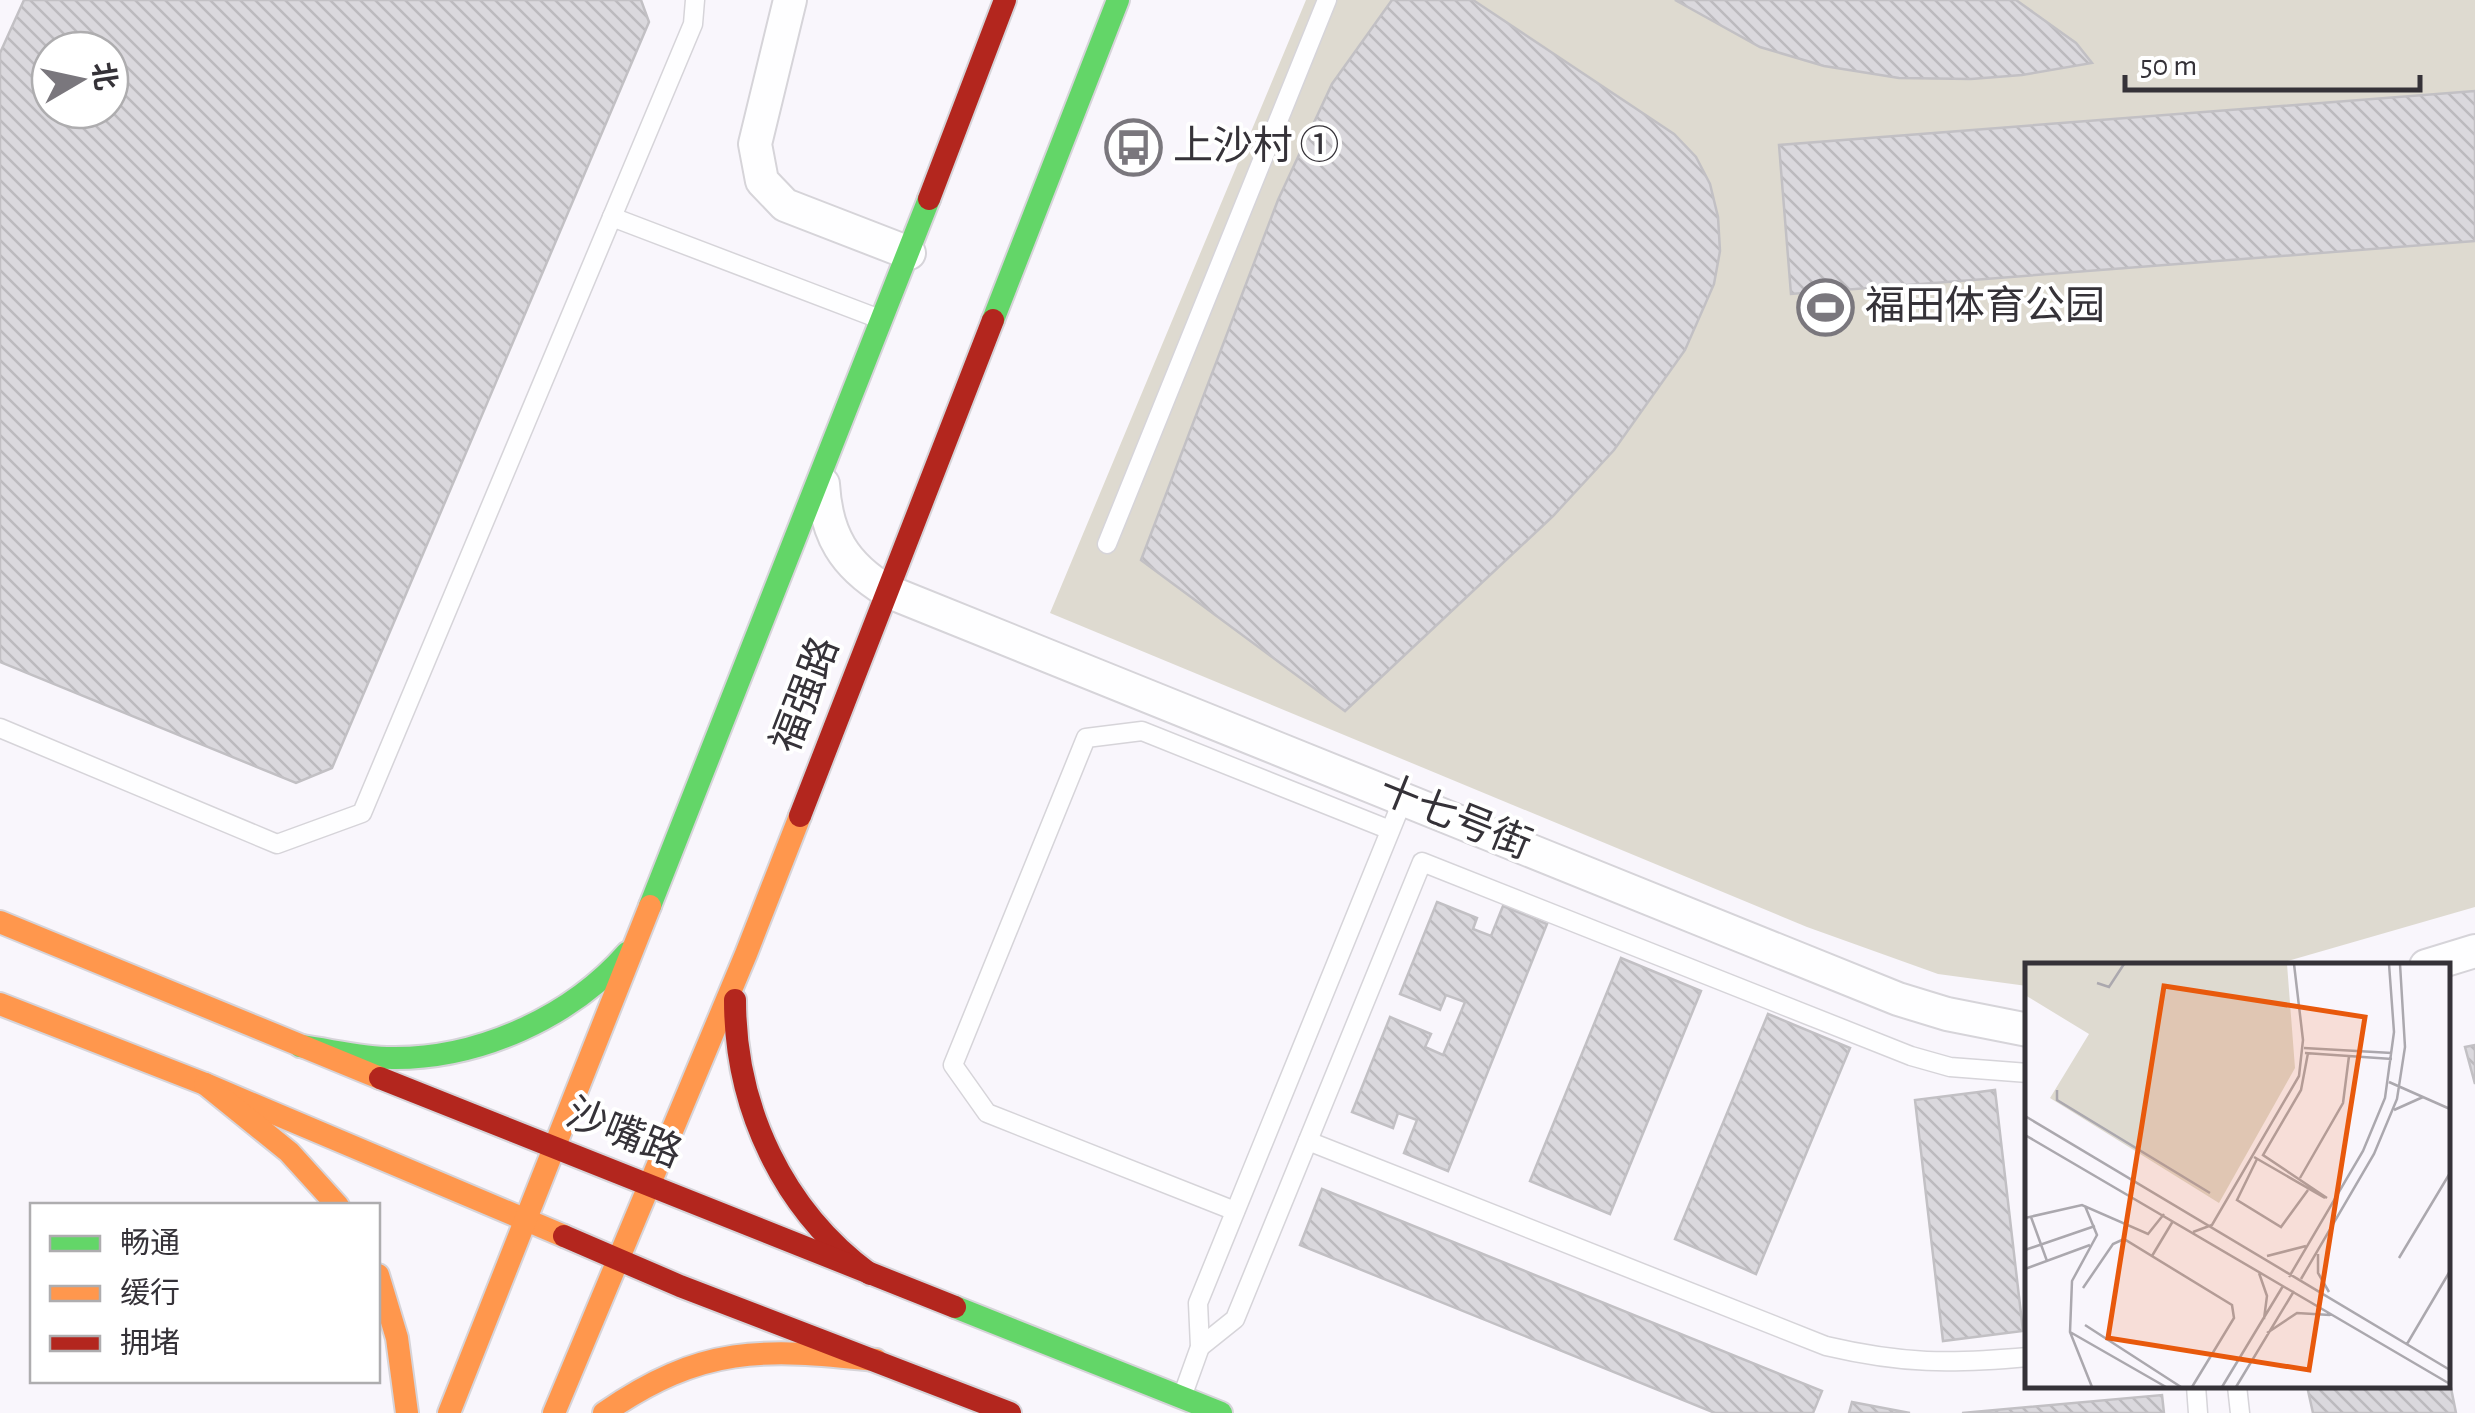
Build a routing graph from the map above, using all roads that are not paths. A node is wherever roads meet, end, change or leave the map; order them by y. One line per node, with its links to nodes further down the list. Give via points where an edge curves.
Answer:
1 (695, 0): 6 (lane, via 693,24)
2 (790, 0): 7 (street, via 754,144 762,181 785,204)
3 (1005, 0): 7 (main road, 福强路)
4 (1118, 0): 11 (main road, 福强路)
5 (1327, 0): 10 (lane)
6 (612, 217): 8 (lane); 12 (lane, via 362,813 278,844)
7 (909, 253): 8 (main road, 福强路)
8 (882, 320): 9 (main road, 福强路)
9 (823, 471): 11 (street, 十七号街, via 830,528 842,553 860,575); 16 (main road, 福强路)
10 (1107, 544)
11 (887, 591): 13 (street, 十七号街); 18 (main road, 福强路)
12 (0, 728)
13 (1404, 798): 14 (lane); 21 (street, 十七号街, via 1898,999)
14 (1390, 830): 29 (lane); 29 (lane, via 1142,731 1086,738 953,1065 986,1113)
15 (0, 922): 22 (main road, 沙嘴路)
16 (635, 944): 22 (main road, via 601,981 561,1008 464,1048 390,1058); 26 (main road, 福强路)
17 (2475, 951): 19 (street)
18 (746, 954): 27 (main road, 福强路); 32 (main road, via 732,1025 749,1107 810,1217)
19 (2436, 963)
20 (0, 1004): 24 (main road)
21 (2025, 1030)
22 (300, 1046): 26 (main road, 沙嘴路)
23 (2025, 1073): 25 (lane, via 1950,1067 1911,1056 1422,862)
24 (205, 1084): 28 (main road, via 289,1152); 30 (main road)
25 (1308, 1141): 34 (lane, via 1235,1319); 35 (lane, via 1826,1346 1907,1362)
26 (556, 1148): 27 (main road, 沙嘴路); 30 (main road, 福强路)
27 (649, 1184): 31 (main road, 福强路); 32 (main road, 沙嘴路)
28 (335, 1203)
29 (1236, 1212): 34 (lane, via 1198,1303)
30 (526, 1221): 31 (main road); 41 (main road, 福强路)
31 (618, 1260): 36 (main road); 42 (main road, 福强路)
32 (870, 1274): 39 (main road, 沙嘴路)
33 (380, 1282): 40 (main road, via 397,1338)
34 (1200, 1347): 39 (lane)
35 (2025, 1358)
36 (876, 1360): 43 (main road, via 760,1350 716,1357 676,1368); 44 (main road)
37 (2196, 1388): 46 (lane)
38 (2237, 1388): 47 (lane)
39 (1182, 1397): 45 (main road, 沙嘴路)
40 (406, 1413)
41 (449, 1413)
42 (554, 1413)
43 (604, 1413)
44 (1010, 1413)
45 (1221, 1413)
46 (2198, 1413)
47 (2240, 1413)

